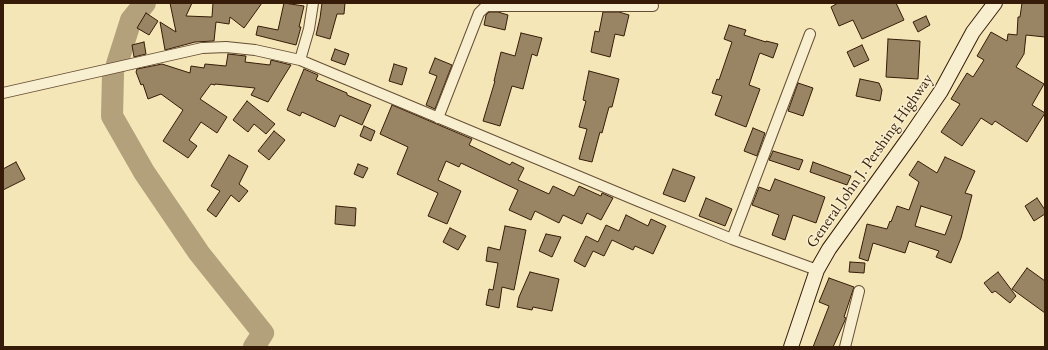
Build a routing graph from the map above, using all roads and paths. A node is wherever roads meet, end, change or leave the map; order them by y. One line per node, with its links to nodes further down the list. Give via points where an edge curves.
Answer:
1 (313, 3): 5 (street)
2 (995, 3): 9 (main road, General John J. Pershing Highway, via 973,32 937,97 829,249)
3 (653, 6): 7 (street, via 487,6 479,13)
4 (810, 34): 8 (street)
5 (300, 60): 6 (street, via 255,50 202,48); 7 (street)
6 (3, 93)
7 (438, 118): 8 (street)
8 (732, 239): 9 (street)
9 (817, 270): 11 (main road, General John J. Pershing Highway)
10 (859, 291): 12 (street)
11 (791, 347)
12 (845, 347)

